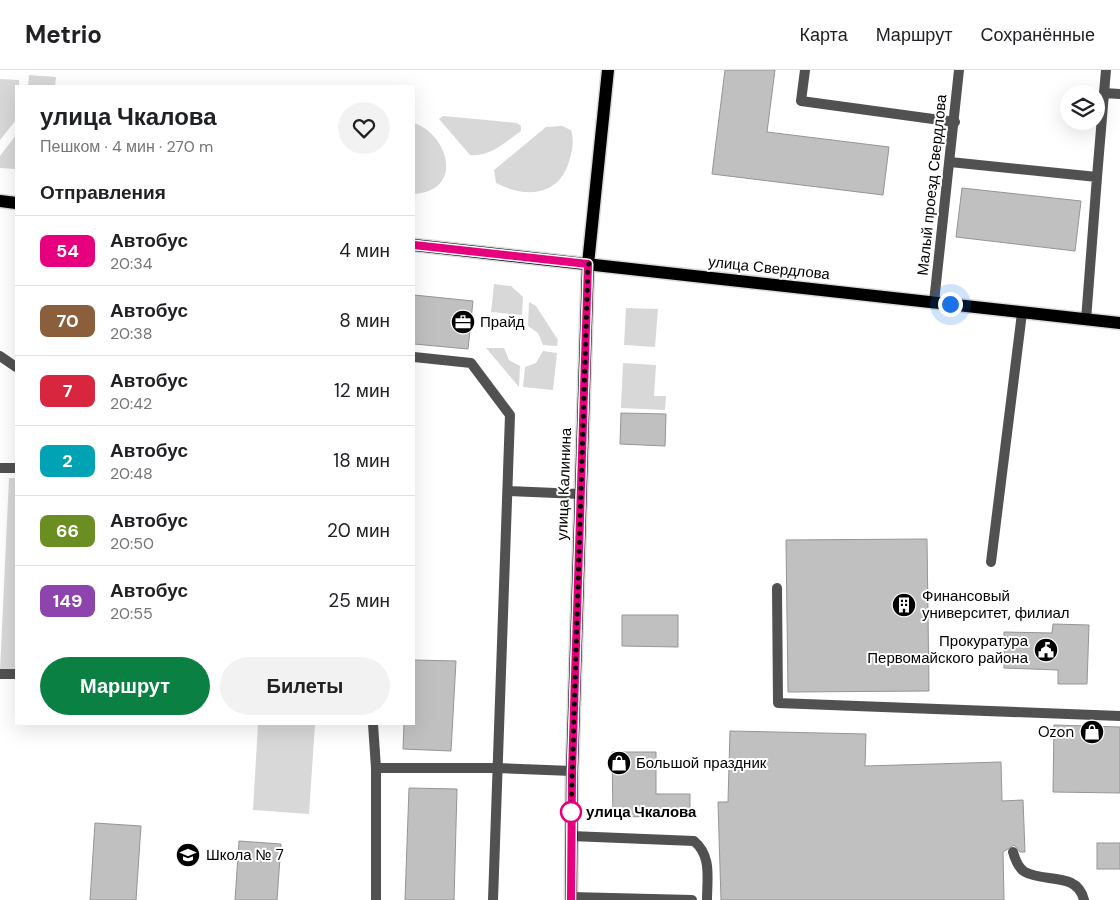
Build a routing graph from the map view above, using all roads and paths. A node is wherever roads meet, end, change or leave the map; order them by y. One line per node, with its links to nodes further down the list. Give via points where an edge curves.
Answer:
1 (608, 70): 15 (main road, улица Калинина)
2 (805, 70): 8 (street, via 801,101)
3 (959, 70): 8 (street, Малый проезд Свердлова)
4 (1106, 70): 5 (street)
5 (1105, 85)
6 (1105, 93): 7 (street)
7 (1120, 94)
8 (955, 122): 10 (street, Малый проезд Свердлова)
9 (1101, 130): 11 (street)
10 (950, 162): 11 (street); 16 (street, Малый проезд Свердлова)
11 (1097, 177): 18 (street)
12 (0, 201): 13 (main road)
13 (15, 203)
14 (415, 245): 15 (main road, улица Свердлова)
15 (588, 264): 16 (main road, улица Свердлова); 26 (main road, улица Калинина)
16 (934, 302): 17 (main road, улица Свердлова)
17 (1022, 313): 18 (main road, улица Свердлова); 27 (street)
18 (1086, 320): 19 (main road, улица Свердлова)
19 (1120, 323)
20 (0, 356): 22 (street)
21 (415, 357): 25 (street, via 471,363 510,415)
22 (15, 366)
23 (0, 468): 24 (street)
24 (15, 468)
25 (508, 491): 26 (street); 34 (street)
26 (580, 494): 35 (main road, улица Калинина)
27 (991, 562)
28 (777, 588): 31 (street, via 778,703)
29 (0, 674): 30 (street)
30 (15, 674)
31 (1120, 716)
32 (373, 725): 33 (street)
33 (376, 768): 34 (street); 39 (street)
34 (496, 768): 35 (street); 40 (street)
35 (572, 772): 36 (main road, улица Калинина)
36 (571, 836): 38 (main road, улица Калинина); 42 (street, via 694,841 702,847 706,857)
37 (1013, 852): 43 (street, via 1016,862 1025,872 1067,880 1081,892)
38 (571, 898): 41 (street)
39 (376, 900)
40 (492, 900)
41 (692, 900)
42 (707, 900)
43 (1084, 900)

